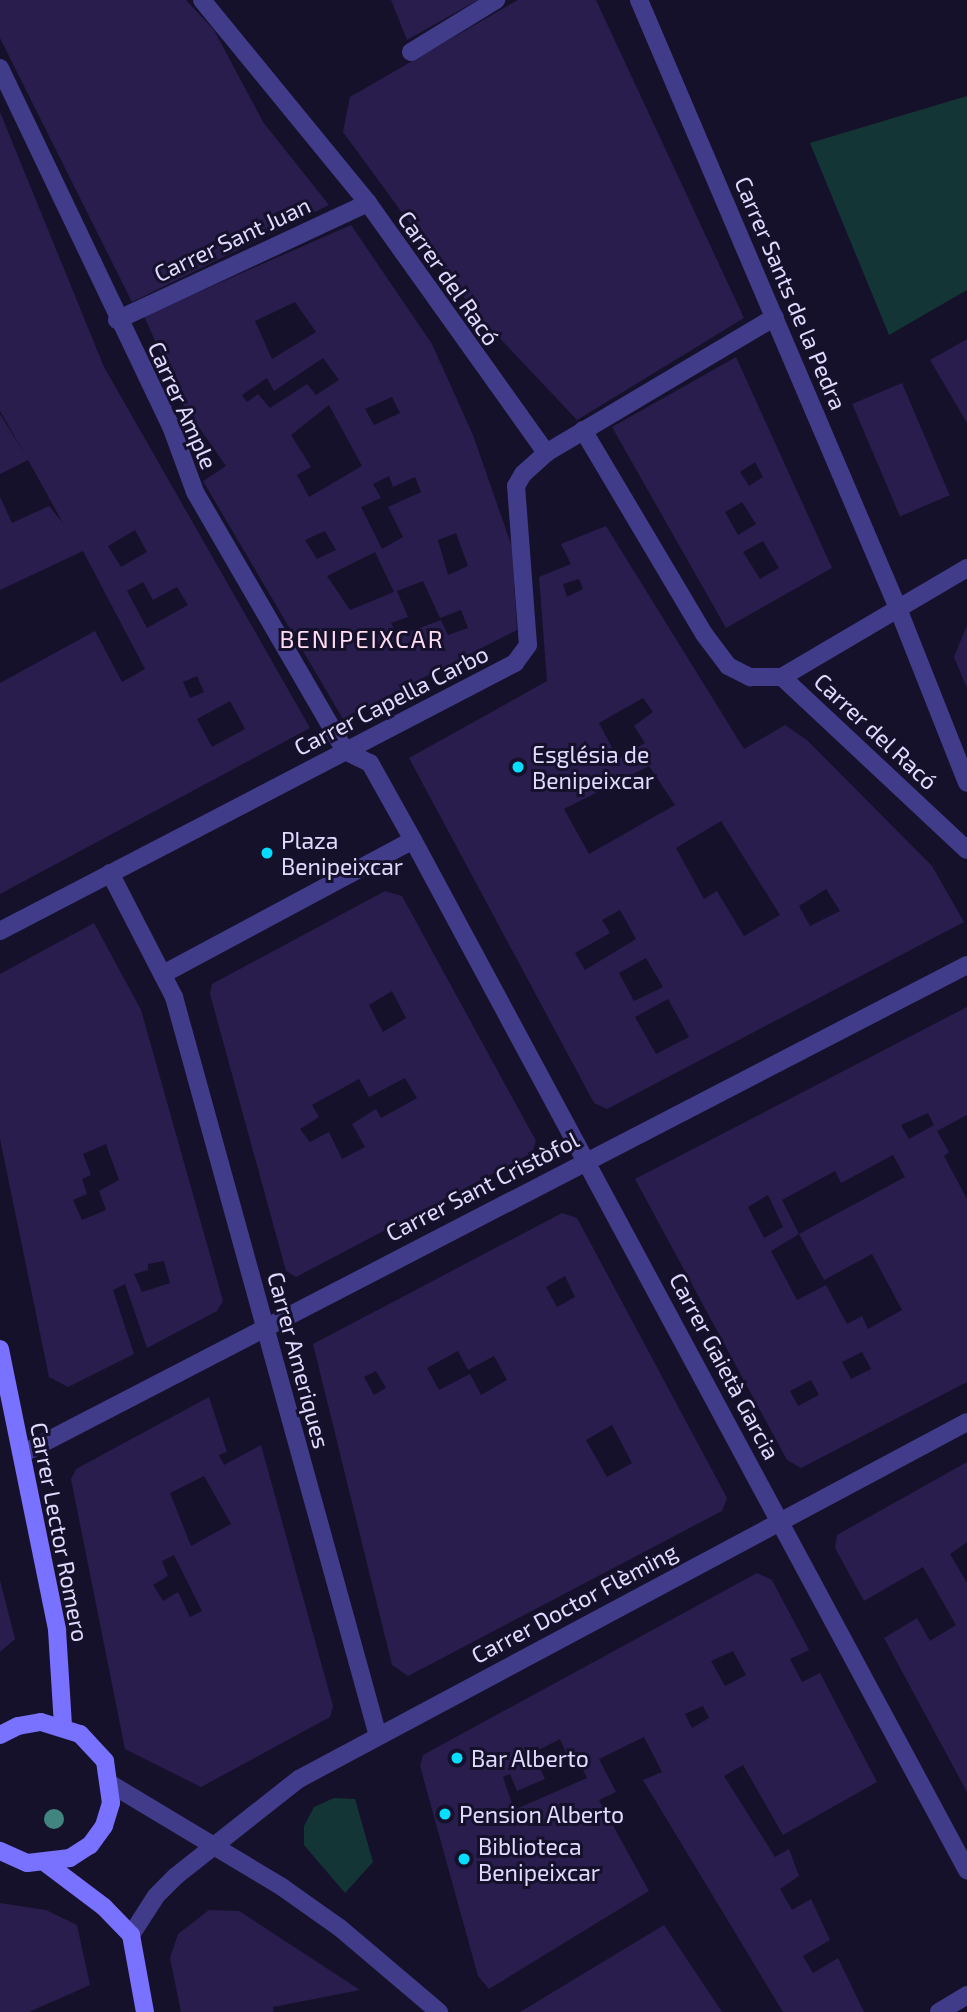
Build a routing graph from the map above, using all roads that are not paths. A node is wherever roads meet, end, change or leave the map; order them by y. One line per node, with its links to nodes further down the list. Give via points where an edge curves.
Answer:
1 (496, 0): 4 (street)
2 (639, 0): 7 (street, Carrer Sants de la Pedra)
3 (209, 2): 6 (street, Carrer del Racó)
4 (411, 52)
5 (0, 68): 8 (street, Carrer Ample)
6 (368, 203): 8 (street, Carrer Sant Juan); 10 (street, Carrer del Racó)
7 (775, 317): 9 (street, Carrer Capella Carbo); 12 (street, Carrer Sants de la Pedra)
8 (117, 320): 14 (street, Carrer Ample, via 172,429 195,492)
9 (583, 430): 10 (street, Carrer Capella Carbo); 13 (street, Carrer del Racó, via 704,634 728,666 750,677)
10 (546, 453): 14 (street, Carrer Capella Carbo, via 516,486 528,645 525,656)
11 (967, 568): 12 (street, Carrer del Racó)
12 (897, 606): 13 (street, Carrer del Racó); 15 (street, Carrer Sants de la Pedra)
13 (782, 677): 17 (street, Carrer del Racó)
14 (345, 751): 16 (street, Carrer Gaietà Garcia, via 370,763); 18 (street, Carrer Capella Carbo)
15 (967, 783)
16 (413, 841): 21 (street); 22 (street, Carrer Gaietà Garcia)
17 (967, 850)
18 (110, 873): 19 (street, Carrer Capella Carbo); 21 (street, Carrer Ameriques)
19 (0, 930)
20 (967, 965): 22 (street, Carrer Sant Cristòfol)
21 (164, 972): 23 (street, Carrer Ameriques)
22 (585, 1160): 23 (street, Carrer Sant Cristòfol); 27 (street, Carrer Gaietà Garcia)
23 (264, 1325): 26 (street, Carrer Sant Cristòfol); 30 (street, Carrer Ameriques)
24 (0, 1349): 26 (street, Carrer Lector Romero)
25 (967, 1423): 27 (street, Carrer Doctor Flèming)
26 (22, 1454): 28 (street, Carrer Lector Romero, via 57,1629)
27 (781, 1521): 30 (street, Carrer Doctor Flèming); 35 (street, Carrer Gaietà Garcia)
28 (63, 1726): 29 (street, via 41,1722); 31 (street, via 94,1746 104,1761)
29 (0, 1735)
30 (378, 1736): 32 (street, Carrer Doctor Flèming, via 299,1779)
31 (109, 1783): 32 (street); 34 (street, via 111,1803 104,1826 90,1845 70,1858)
32 (216, 1845): 36 (street, Carrer Doctor Flèming, via 156,1896); 39 (street, via 340,1928)
33 (0, 1851): 34 (street, via 27,1863)
34 (47, 1864): 36 (street, via 104,1907)
35 (967, 1870)
36 (131, 1935): 38 (street)
37 (967, 1995): 40 (street)
38 (145, 2012)
39 (439, 2012)
40 (939, 2012)

